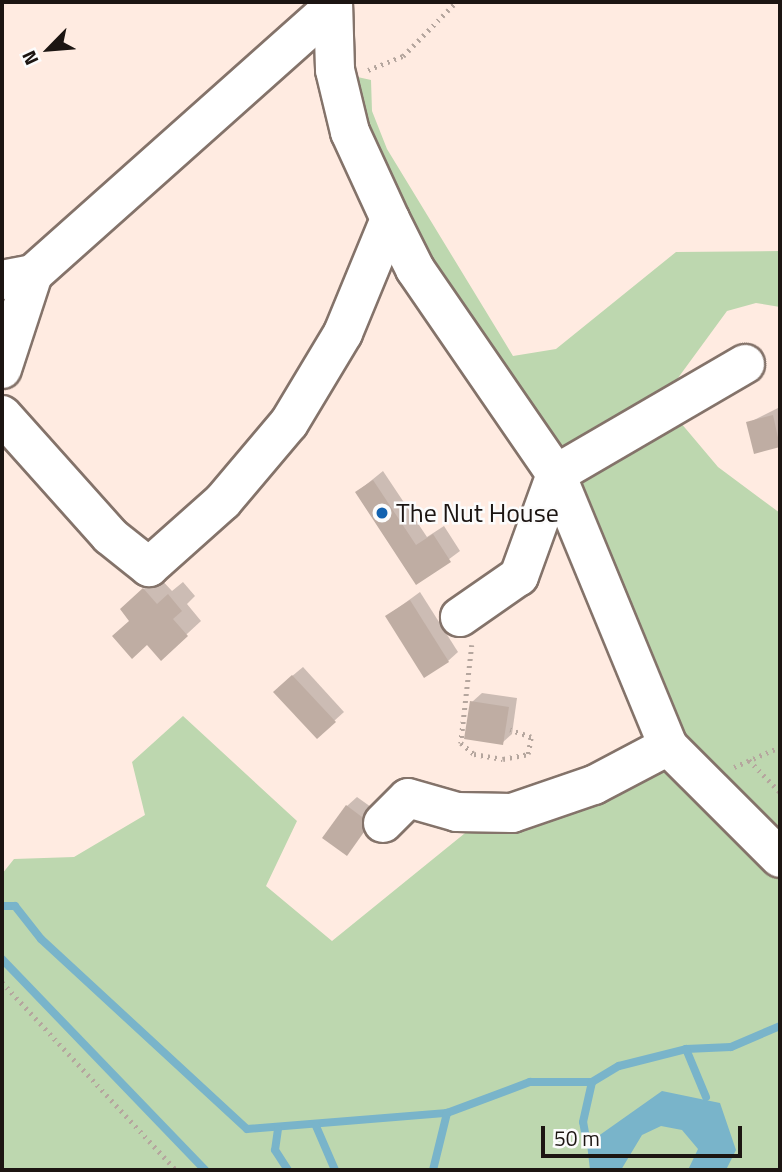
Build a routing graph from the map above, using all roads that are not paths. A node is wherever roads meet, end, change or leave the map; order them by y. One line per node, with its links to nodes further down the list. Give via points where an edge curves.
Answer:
1 (333, 5): 2 (lane, via 335,71 350,132); 3 (lane)
2 (390, 219): 6 (lane, via 343,333 289,423 223,501 149,567 110,536); 7 (lane, via 415,269)
3 (17, 277): 5 (lane)
4 (745, 364): 7 (lane)
5 (2, 369)
6 (2, 415)
7 (556, 474): 8 (lane, via 519,576); 9 (lane)
8 (460, 617)
9 (668, 746): 10 (lane, via 594,785 512,813 457,812 408,798); 11 (lane)
10 (383, 823)
11 (780, 858)

